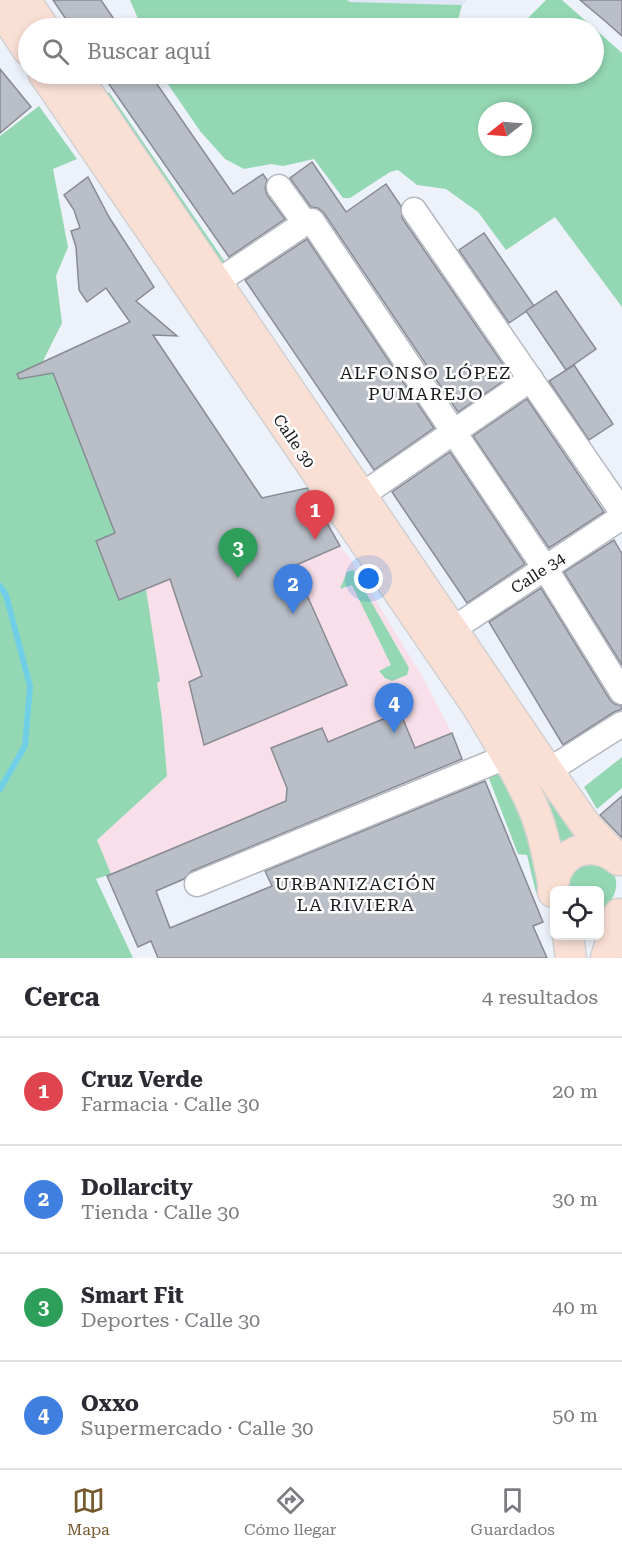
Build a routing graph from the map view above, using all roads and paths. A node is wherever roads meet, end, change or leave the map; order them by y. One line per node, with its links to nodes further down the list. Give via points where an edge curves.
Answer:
1 (25, 0): 3 (main road)
2 (0, 8): 4 (main road)
3 (37, 18)
4 (18, 35)
5 (51, 84): 19 (main road, Calle 30)
6 (82, 84): 10 (main road, Calle 30)
7 (279, 187): 9 (street)
8 (414, 210): 11 (street)
9 (305, 223): 10 (street); 12 (street, via 312,221 318,227)
10 (217, 282): 13 (main road, Calle 30)
11 (531, 379): 12 (street); 14 (street)
12 (455, 431): 13 (street); 15 (street)
13 (362, 495): 16 (main road, Calle 30)
14 (620, 523): 15 (street, Calle 34)
15 (545, 568): 16 (street, Calle 34); 17 (street)
16 (453, 629): 20 (main road, Calle 30)
17 (622, 692)
18 (622, 724): 20 (street)
19 (508, 756): 22 (street); 23 (main road, Calle 30, via 533,809)
20 (548, 771): 21 (main road, Calle 30, via 585,824)
21 (620, 862): 24 (main road, via 606,851 578,851 557,869)
22 (197, 884)
23 (553, 886)
24 (555, 886)
25 (614, 916): 28 (main road)
26 (569, 940): 27 (main road)
27 (571, 958)
28 (606, 958)

